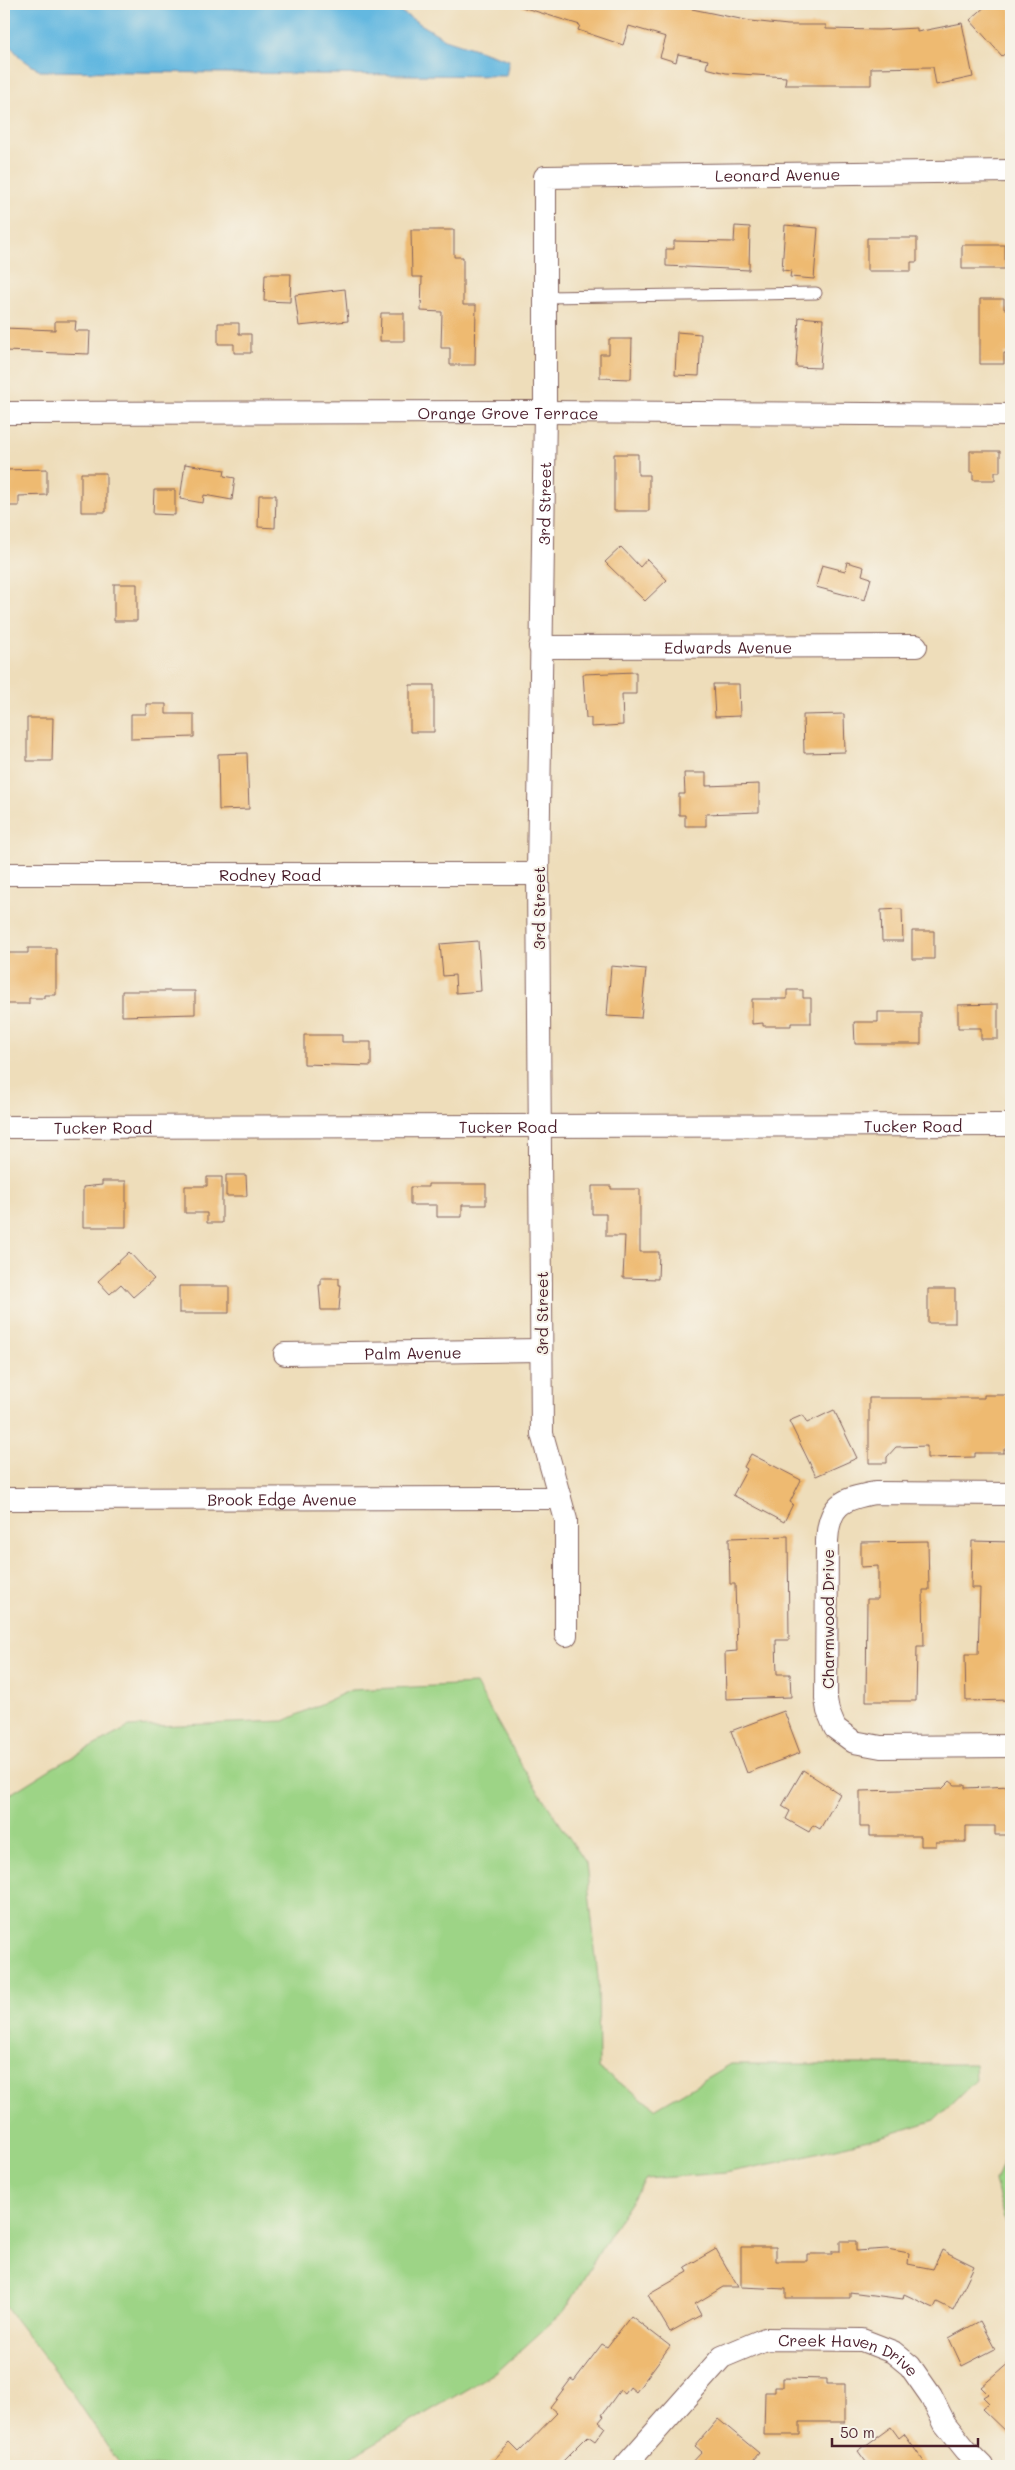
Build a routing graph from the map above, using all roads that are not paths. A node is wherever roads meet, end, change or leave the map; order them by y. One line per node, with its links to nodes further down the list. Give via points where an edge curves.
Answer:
1 (1011, 171): 2 (street, Leonard Avenue)
2 (544, 177): 4 (street, 3rd Street)
3 (816, 293): 4 (lane)
4 (545, 297): 5 (street, 3rd Street)
5 (545, 412): 6 (street, Orange Grove Terrace); 7 (street, Orange Grove Terrace); 9 (street, 3rd Street)
6 (4, 414)
7 (1011, 415)
8 (916, 646): 9 (street, Edwards Avenue)
9 (540, 647): 11 (street, 3rd Street)
10 (4, 874): 11 (street, Rodney Road)
11 (538, 874): 13 (street, 3rd Street)
12 (1011, 1125): 13 (street, Tucker Road)
13 (539, 1126): 14 (street, Tucker Road); 15 (street, 3rd Street)
14 (4, 1127)
15 (541, 1350): 16 (street, Palm Avenue); 18 (street, 3rd Street, via 542,1434)
16 (285, 1354)
17 (1011, 1494): 21 (street, Charmwood Drive, via 875,1493 844,1502 832,1513 827,1541 826,1699 835,1728 854,1742 881,1747)
18 (560, 1498): 19 (street, Brook Edge Avenue); 20 (street, 3rd Street, via 566,1535)
19 (4, 1499)
20 (566, 1635)
21 (1011, 1746)
22 (625, 2466): 23 (street, Creek Haven Drive, via 722,2357 765,2340 862,2340 893,2352 910,2366 945,2424)
23 (982, 2466)

